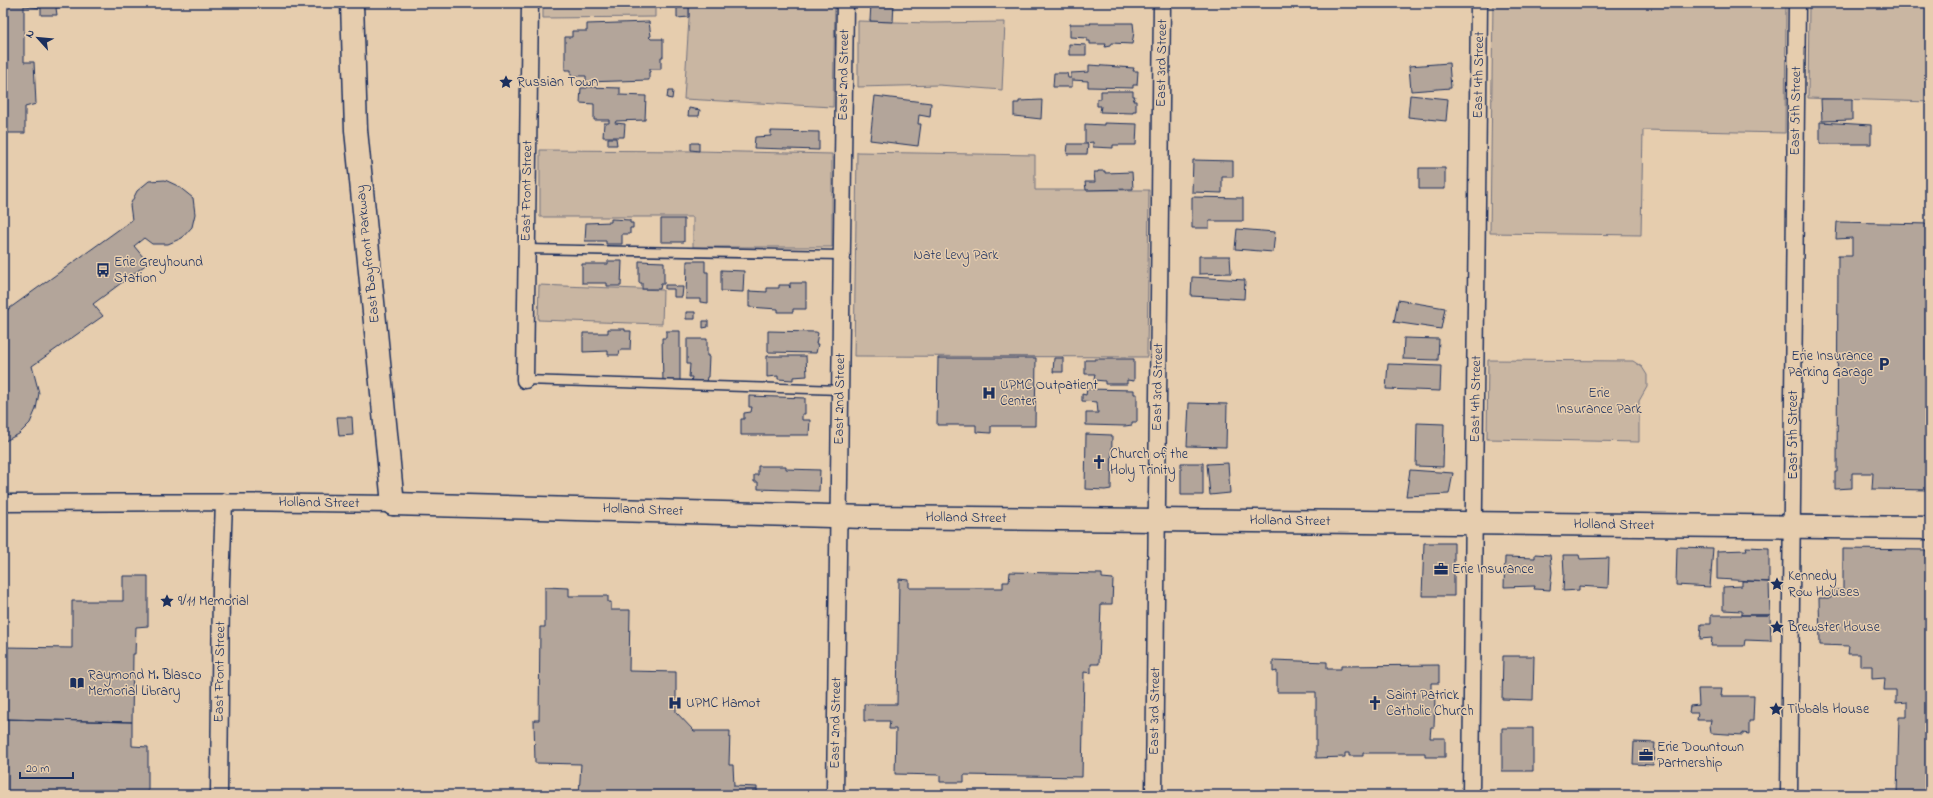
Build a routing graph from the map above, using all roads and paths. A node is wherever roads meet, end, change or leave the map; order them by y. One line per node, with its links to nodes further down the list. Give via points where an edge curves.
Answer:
1 (352, 3): 13 (main road, East Bayfront Parkway, via 356,130)
2 (530, 3): 7 (street, East Front Street)
3 (845, 3): 8 (street, East 2nd Street)
4 (1162, 3): 15 (street, East 3rd Street)
5 (1479, 3): 16 (street, East 4th Street)
6 (1797, 3): 17 (street, East 5th Street)
7 (527, 249): 8 (lane); 9 (street, East Front Street)
8 (842, 255): 10 (street, East 2nd Street)
9 (525, 380): 10 (lane)
10 (840, 390): 14 (street, East 2nd Street)
11 (224, 502): 12 (street, Holland Street); 13 (street, Holland Street); 19 (street, East Front Street)
12 (3, 503)
13 (393, 504): 14 (main road, Holland Street)
14 (838, 516): 15 (main road, Holland Street); 20 (street, East 2nd Street)
15 (1156, 520): 16 (main road, Holland Street); 21 (street, East 3rd Street)
16 (1475, 523): 17 (main road, Holland Street); 22 (street, East 4th Street)
17 (1792, 527): 18 (main road, Holland Street); 23 (street, East 5th Street)
18 (1930, 528)
19 (219, 795)
20 (835, 795)
21 (1154, 795)
22 (1471, 795)
23 (1789, 795)

